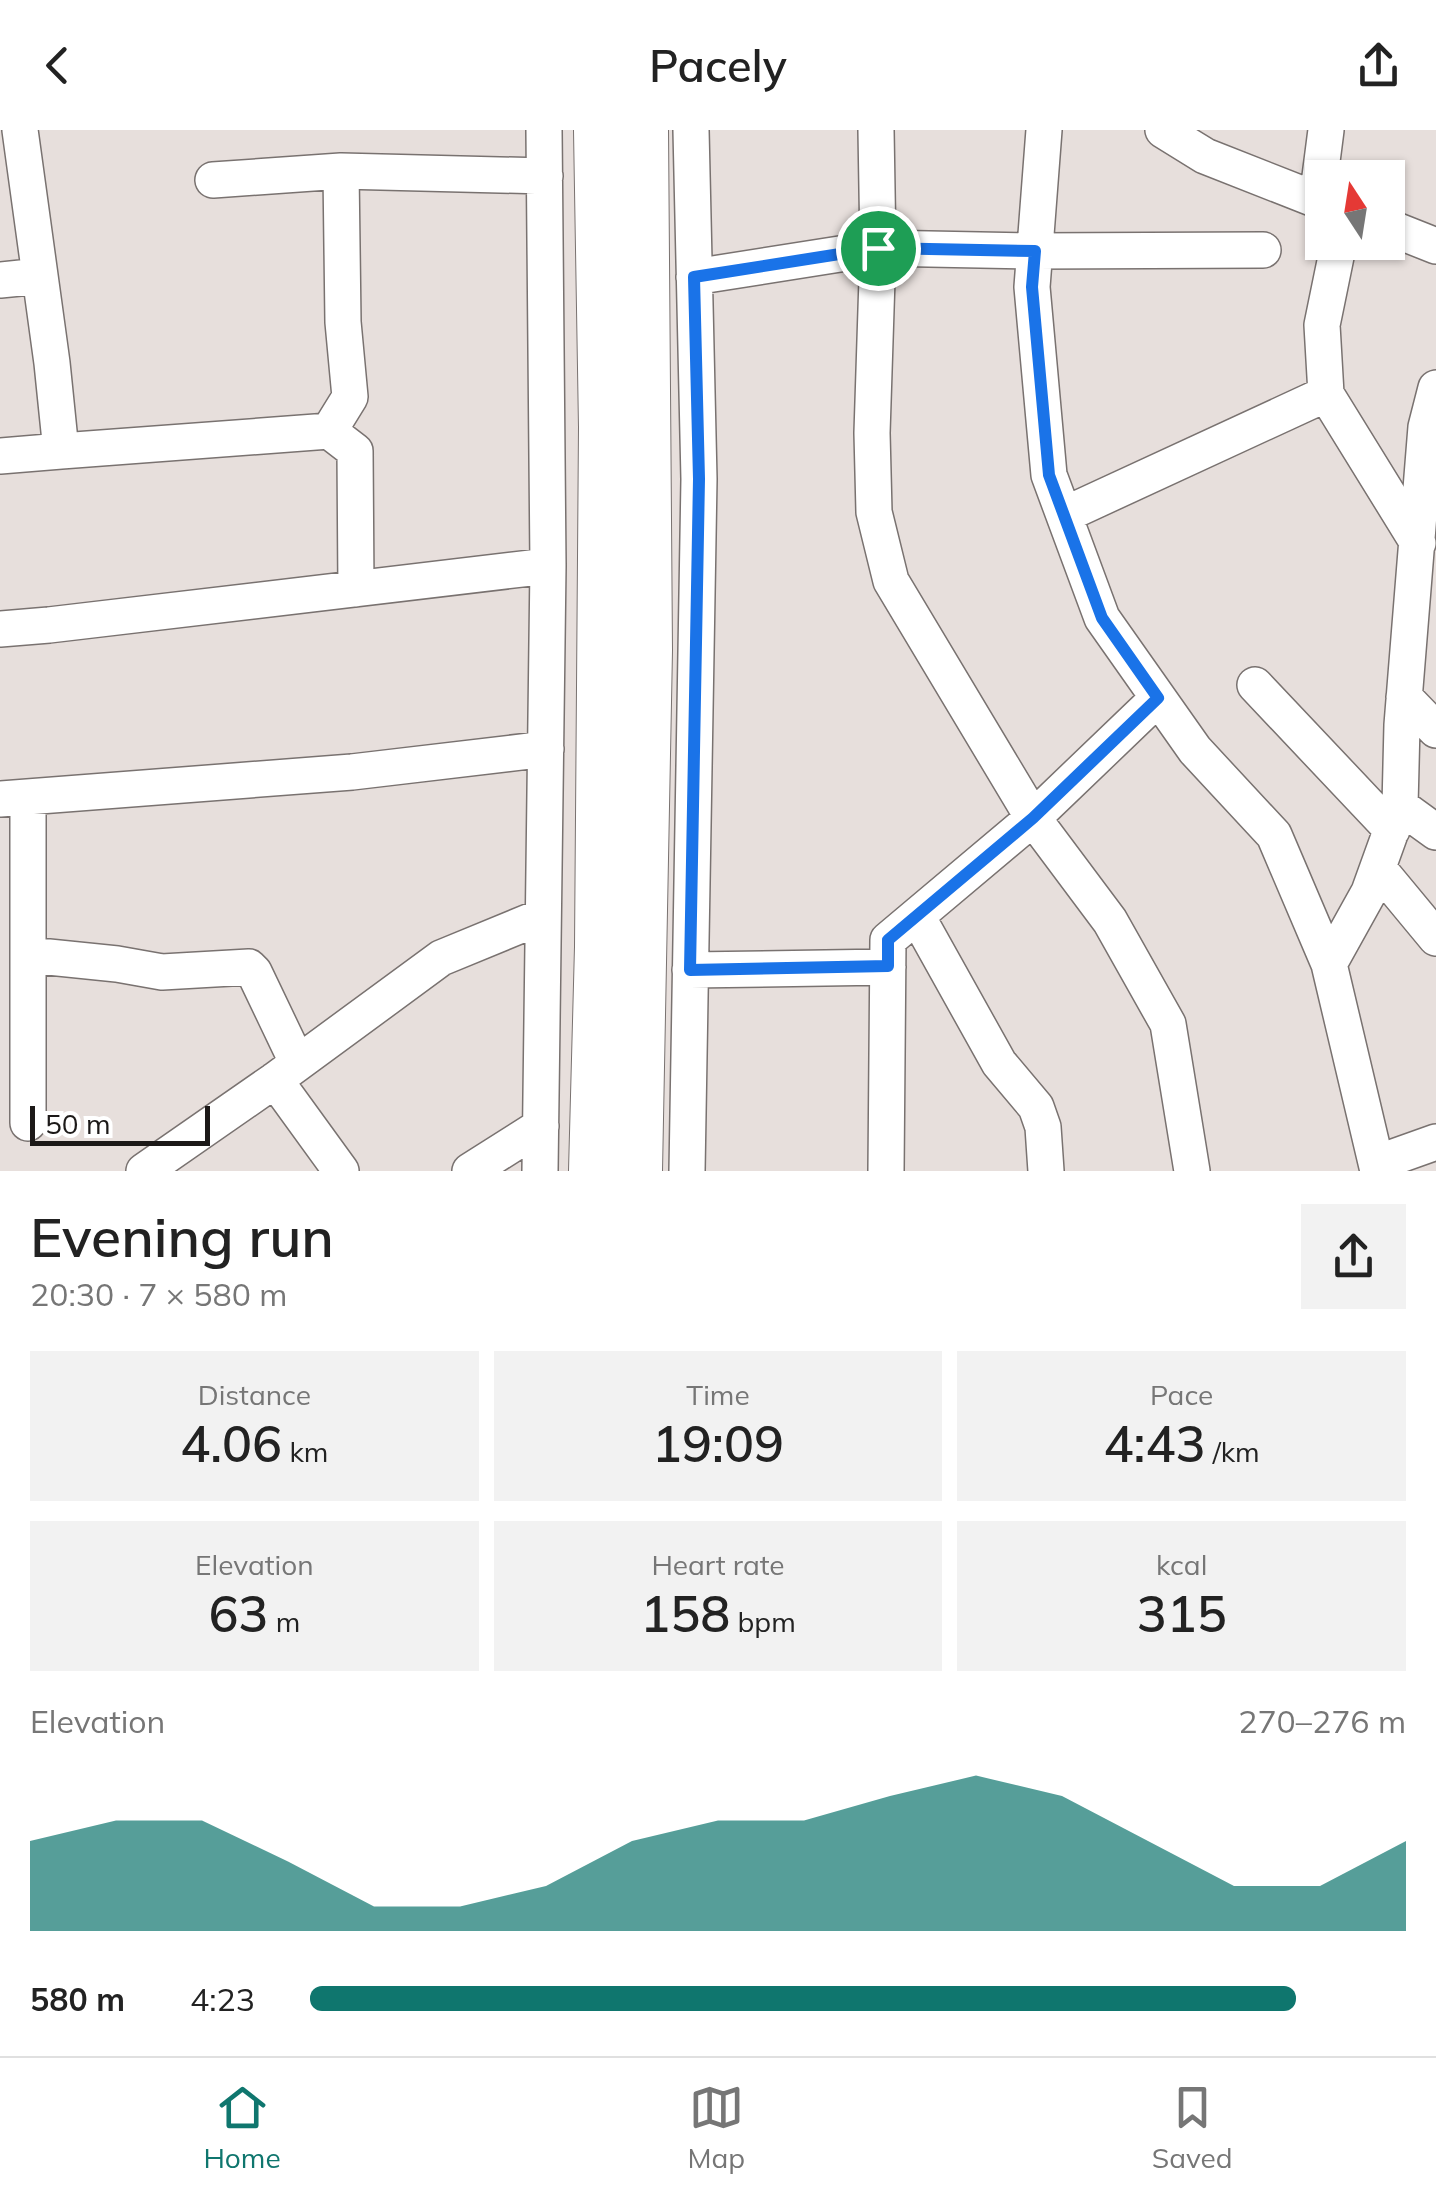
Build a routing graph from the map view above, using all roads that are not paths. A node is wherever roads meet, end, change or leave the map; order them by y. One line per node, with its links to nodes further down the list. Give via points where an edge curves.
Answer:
1 (20, 130): 21 (street)
2 (544, 130): 12 (street)
3 (599, 130): 62 (highway, via 604,426)
4 (643, 130): 63 (highway, via 646,650)
5 (691, 130): 22 (street)
6 (876, 130): 17 (street)
7 (1044, 130): 19 (street)
8 (1163, 130): 14 (street, via 1205,156)
9 (1326, 130): 10 (street)
10 (1323, 160)
11 (341, 171): 12 (street); 13 (street); 27 (street, via 350,397)
12 (545, 176): 32 (street)
13 (214, 180)
14 (1305, 195)
15 (1405, 234): 16 (street)
16 (1436, 246)
17 (878, 248): 19 (street); 22 (street); 42 (street, via 874,512 891,581)
18 (1263, 250): 19 (street)
19 (1035, 251): 30 (street, via 1032,287 1049,475)
20 (1335, 260): 25 (street, via 1322,325)
21 (40, 276): 23 (street); 28 (street)
22 (694, 277): 52 (street, via 699,479)
23 (0, 280)
24 (1436, 388): 26 (street)
25 (1326, 394): 30 (street); 31 (street)
26 (1431, 429): 31 (street)
27 (330, 431): 28 (street); 33 (street, via 355,451)
28 (60, 451): 29 (street)
29 (0, 456)
30 (1064, 516): 38 (street, via 1102,618)
31 (1418, 543): 35 (street)
32 (548, 566): 33 (street); 40 (street)
33 (356, 589): 34 (street)
34 (0, 628)
35 (1424, 631): 37 (street)
36 (1255, 684): 43 (street)
37 (1404, 697): 39 (street); 43 (street)
38 (1158, 698): 42 (street); 50 (street, via 1195,750 1274,835)
39 (1436, 730)
40 (546, 749): 41 (street, via 352,772); 46 (street)
41 (14, 798): 49 (street)
42 (1033, 818): 47 (street); 67 (street, via 1110,921 1168,1024)
43 (1396, 818): 44 (street); 45 (street)
44 (1436, 832)
45 (1378, 868): 48 (street); 50 (street)
46 (543, 916): 53 (street, via 441,958); 55 (street)
47 (917, 916): 51 (street, via 888,940); 66 (street, via 999,1063 1036,1108)
48 (1436, 938)
49 (29, 956): 53 (street, via 162,972 249,967); 54 (street)
50 (1329, 964): 57 (street)
51 (888, 966): 52 (street); 65 (street)
52 (690, 970): 64 (street)
53 (286, 1071): 58 (street); 59 (street)
54 (28, 1123)
55 (540, 1126): 60 (street); 61 (street)
56 (1436, 1142): 57 (street)
57 (1378, 1167)
58 (144, 1171)
59 (342, 1171)
60 (470, 1171)
61 (540, 1171)
62 (594, 1171)
63 (637, 1171)
64 (687, 1171)
65 (886, 1171)
66 (1046, 1171)
67 (1192, 1171)

